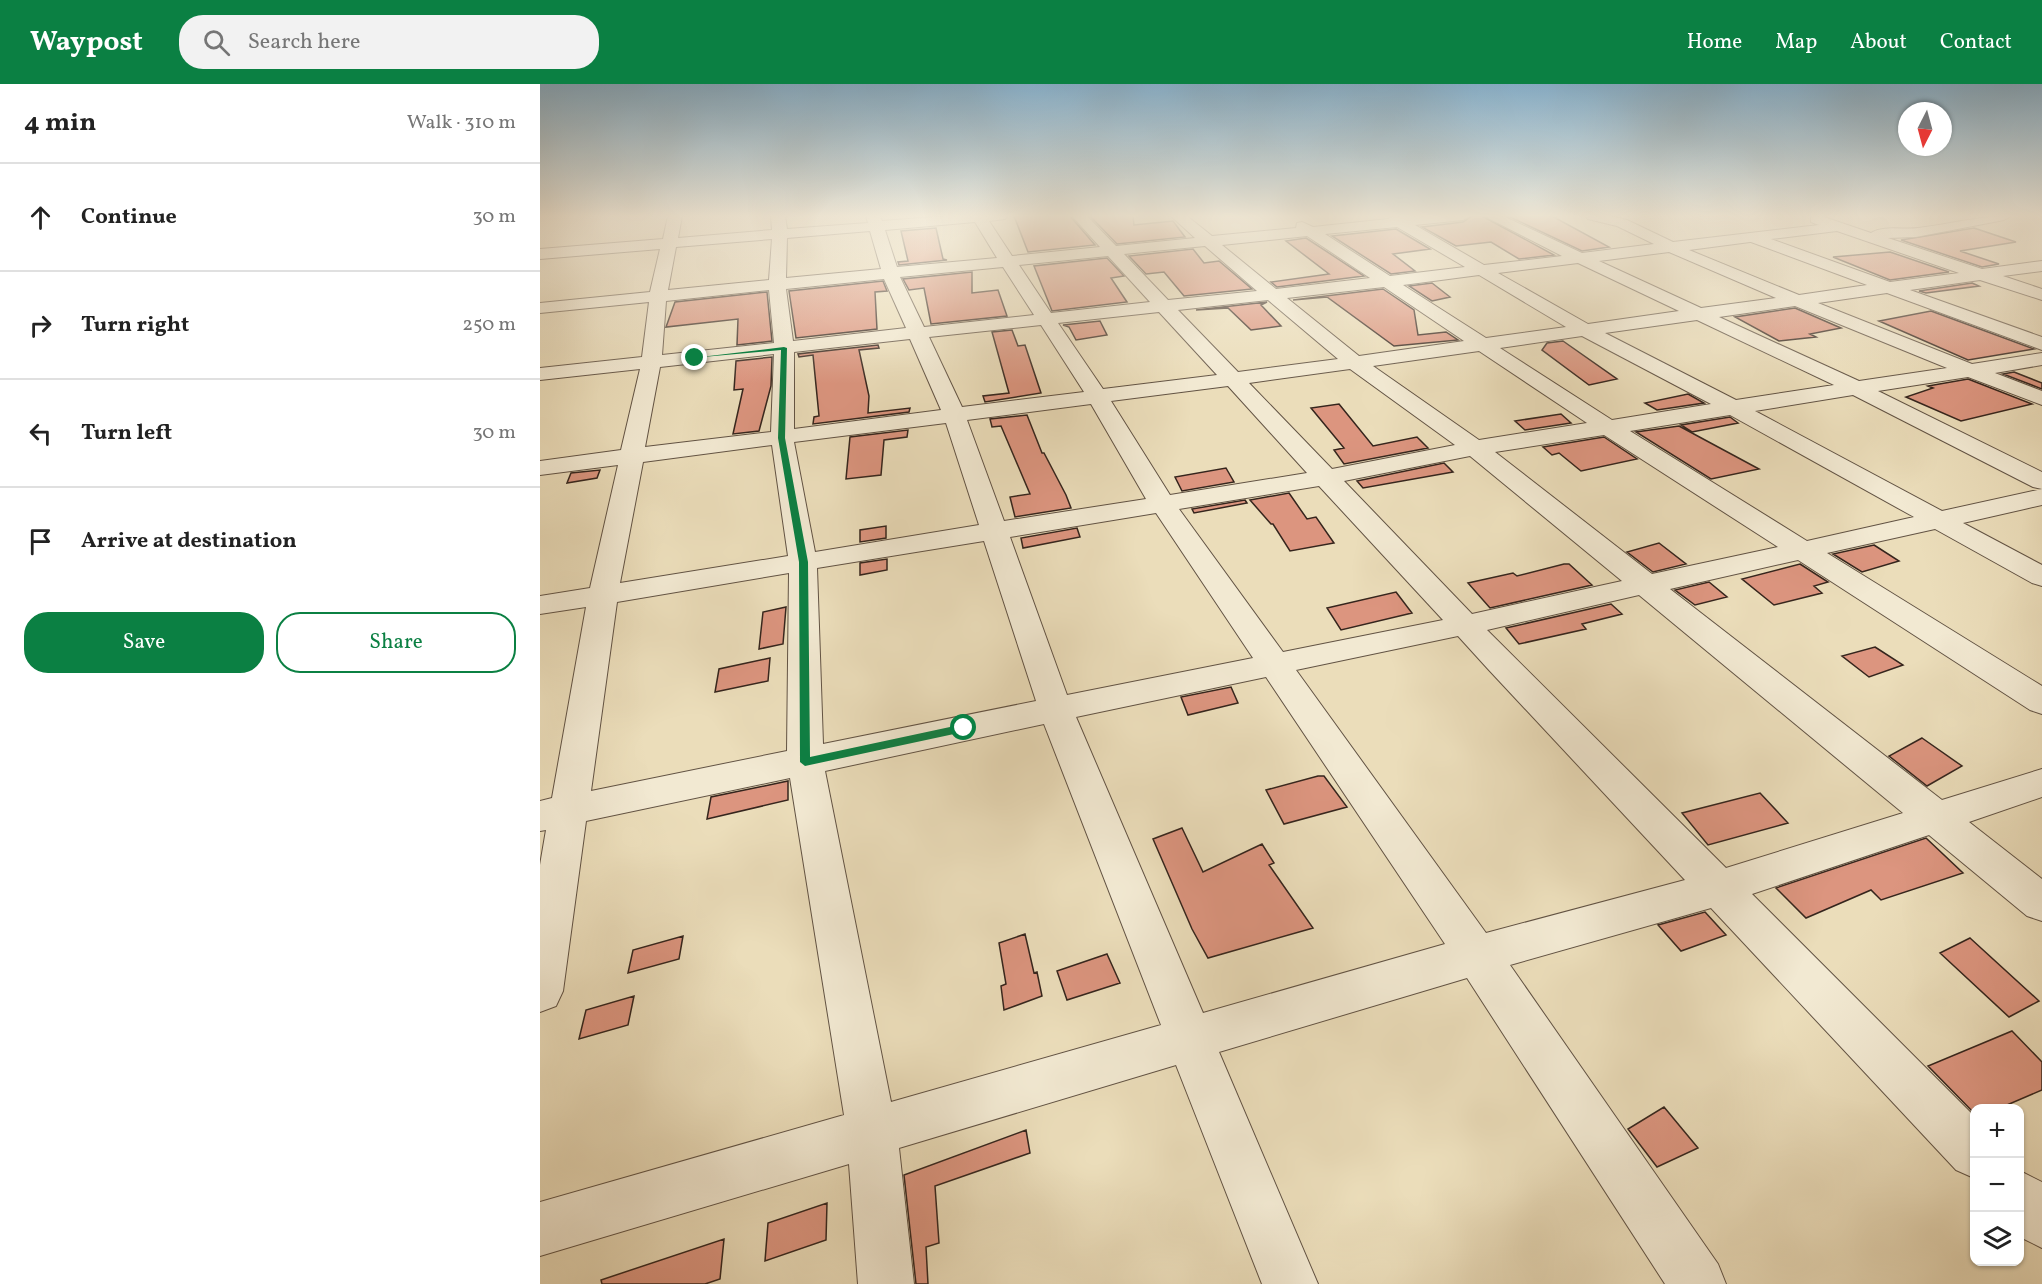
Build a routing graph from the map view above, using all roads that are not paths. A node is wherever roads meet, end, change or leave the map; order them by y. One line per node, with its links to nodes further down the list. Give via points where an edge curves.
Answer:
1 (664, 272): 22 (street)
2 (777, 272): 18 (street)
3 (901, 272): 15 (street)
4 (1016, 272): 27 (street)
5 (1132, 272): 24 (street)
6 (1244, 272): 20 (street)
7 (1369, 272): 17 (street)
8 (1464, 272): 17 (street)
9 (1483, 272): 28 (street)
10 (1610, 272): 26 (street)
11 (1729, 272): 23 (street)
12 (1846, 272): 19 (street)
13 (1973, 272): 16 (street)
14 (2002, 272): 16 (street)
15 (890, 273): 18 (street); 29 (street)
16 (1982, 275): 19 (street); 21 (street)
17 (1384, 282): 20 (street); 30 (street)
18 (777, 285): 22 (street); 32 (street)
19 (1890, 288): 23 (street); 31 (street)
20 (1269, 293): 24 (street); 34 (street)
21 (2042, 295)
22 (658, 297): 25 (street); 35 (street)
23 (1795, 300): 26 (street); 36 (street)
24 (1164, 305): 27 (street); 38 (street)
25 (540, 308)
26 (1698, 313): 28 (street); 39 (street)
27 (1043, 318): 29 (street); 40 (street)
28 (1583, 329): 30 (street); 42 (street)
29 (918, 333): 32 (street); 43 (street)
30 (1479, 344): 34 (street); 44 (street)
31 (2042, 344)
32 (784, 348): 35 (street); 45 (street)
33 (2042, 359): 36 (street)
34 (1354, 362): 38 (street); 46 (street)
35 (651, 363): 37 (street); 47 (street)
36 (1973, 370): 39 (street); 41 (street)
37 (540, 374)
38 (1235, 379): 40 (street); 49 (street)
39 (1856, 388): 42 (street); 50 (street)
40 (1097, 396): 43 (street); 52 (street)
41 (2042, 399)
42 (1732, 407): 44 (street); 53 (street)
43 (954, 414): 45 (street); 54 (street)
44 (1608, 427): 46 (street); 55 (street)
45 (782, 438): 47 (street); 56 (street)
46 (1475, 448): 49 (street); 58 (street)
47 (631, 456): 48 (street); 59 (street)
48 (540, 468)
49 (1327, 477): 52 (street); 61 (street)
50 (2042, 482)
51 (2042, 497): 53 (street)
52 (1162, 503): 54 (street); 62 (street)
53 (1934, 520): 55 (street); 57 (street)
54 (996, 532): 56 (street); 64 (street)
55 (1800, 550): 58 (street); 63 (street)
56 (803, 562): 59 (street); 65 (street)
57 (2042, 578)
58 (1646, 585): 61 (street); 68 (street)
59 (603, 596): 60 (street); 67 (street)
60 (540, 605)
61 (1465, 625): 62 (street); 69 (street)
62 (1275, 665): 64 (street); 71 (street)
63 (2042, 702)
64 (1055, 709): 65 (street); 73 (street)
65 (805, 762): 67 (street); 74 (street)
66 (2042, 783): 68 (street)
67 (554, 814): 72 (street)
68 (1937, 818): 69 (street); 70 (street)
69 (1719, 888): 71 (street); 75 (street)
70 (2042, 903)
71 (1477, 955): 73 (street); 81 (street)
72 (540, 991)
73 (1189, 1040): 74 (street); 80 (street)
74 (872, 1132): 78 (street); 79 (street)
75 (1970, 1148)
76 (2024, 1203): 77 (street)
77 (2042, 1221)
78 (540, 1229)
79 (886, 1284)
80 (1290, 1284)
81 (1698, 1284)

